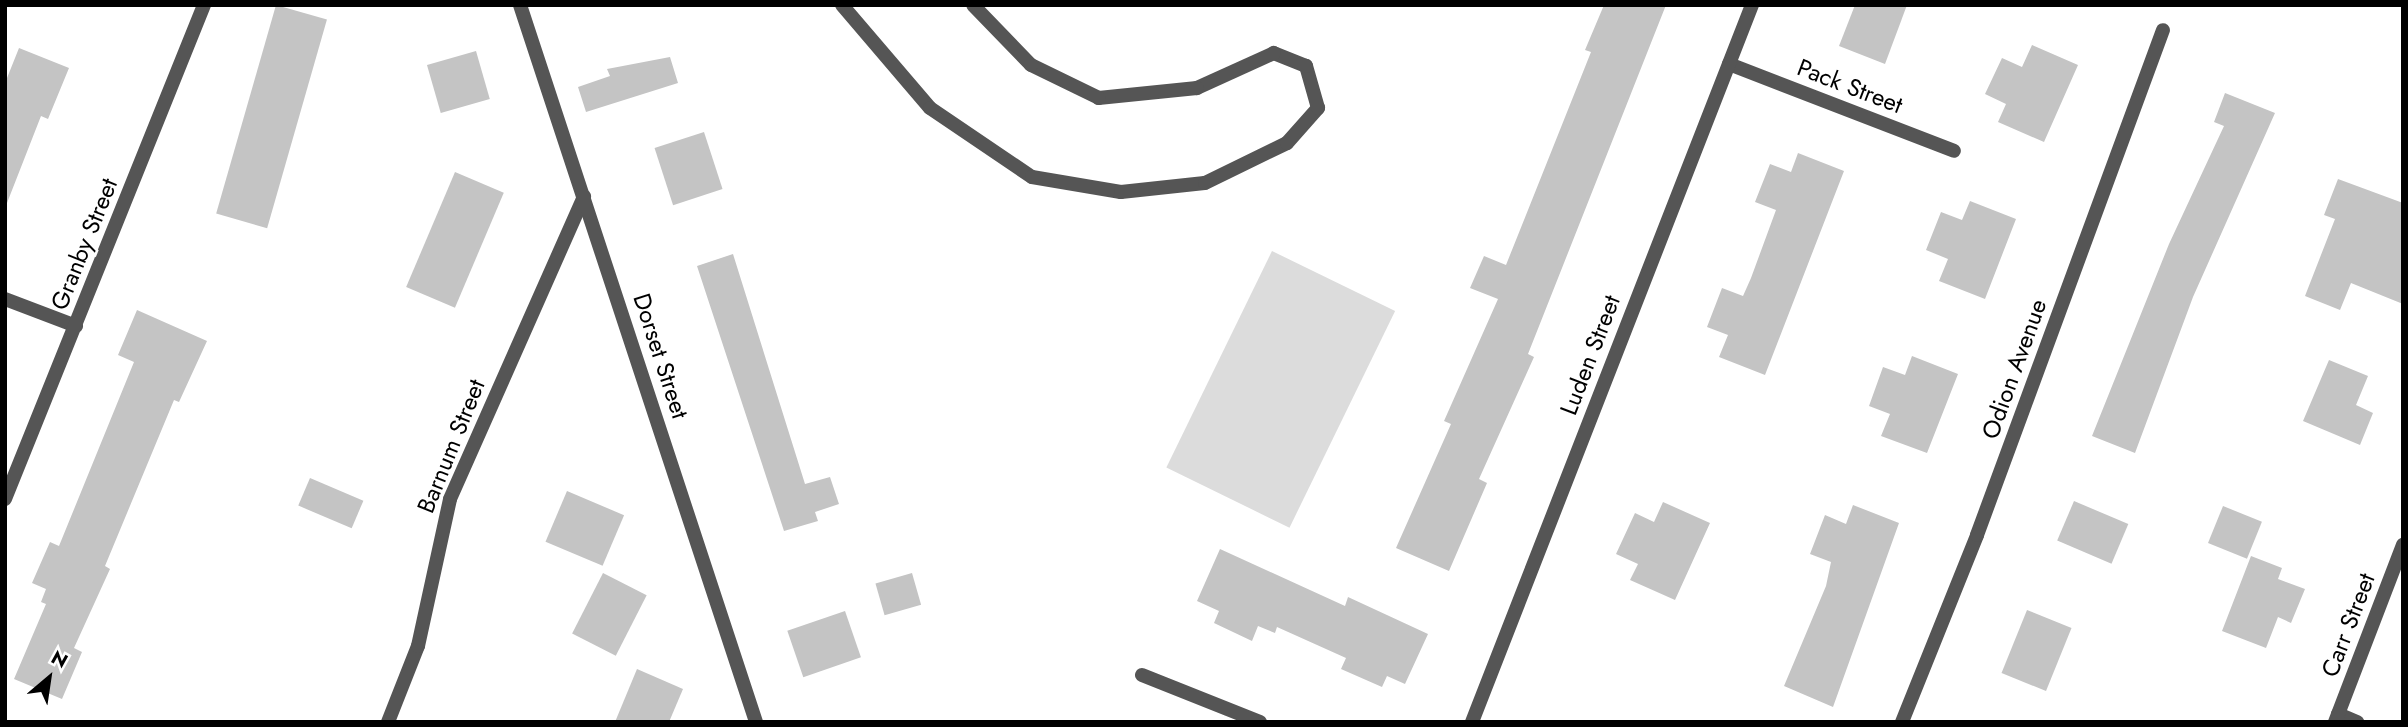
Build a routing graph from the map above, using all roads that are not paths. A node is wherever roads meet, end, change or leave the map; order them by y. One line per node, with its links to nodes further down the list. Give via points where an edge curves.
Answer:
1 (204, 5): 11 (street, Granby Street)
2 (520, 5): 9 (street, Dorset Street)
3 (842, 5): 4 (street, via 930,108 1032,177 1121,192 1205,183 1287,143 1318,108 1306,66 1274,53 1197,88 1098,98 1031,65)
4 (973, 5)
5 (1752, 5): 7 (street, Luden Street)
6 (2163, 30): 20 (street, Odion Avenue, via 1977,535)
7 (1729, 64): 8 (street, Pack Street); 19 (street, Luden Street)
8 (1954, 151)
9 (584, 196): 16 (street, Barnum Street, via 454,490 418,646); 17 (street, Dorset Street)
10 (5, 299): 11 (street)
11 (76, 326): 12 (street, Granby Street)
12 (5, 499)
13 (2403, 545): 15 (street, Carr Street)
14 (1142, 674): 18 (street)
15 (2337, 718): 21 (street)
16 (388, 722)
17 (756, 722)
18 (1260, 722)
19 (1472, 722)
20 (1902, 722)
21 (2357, 722)

